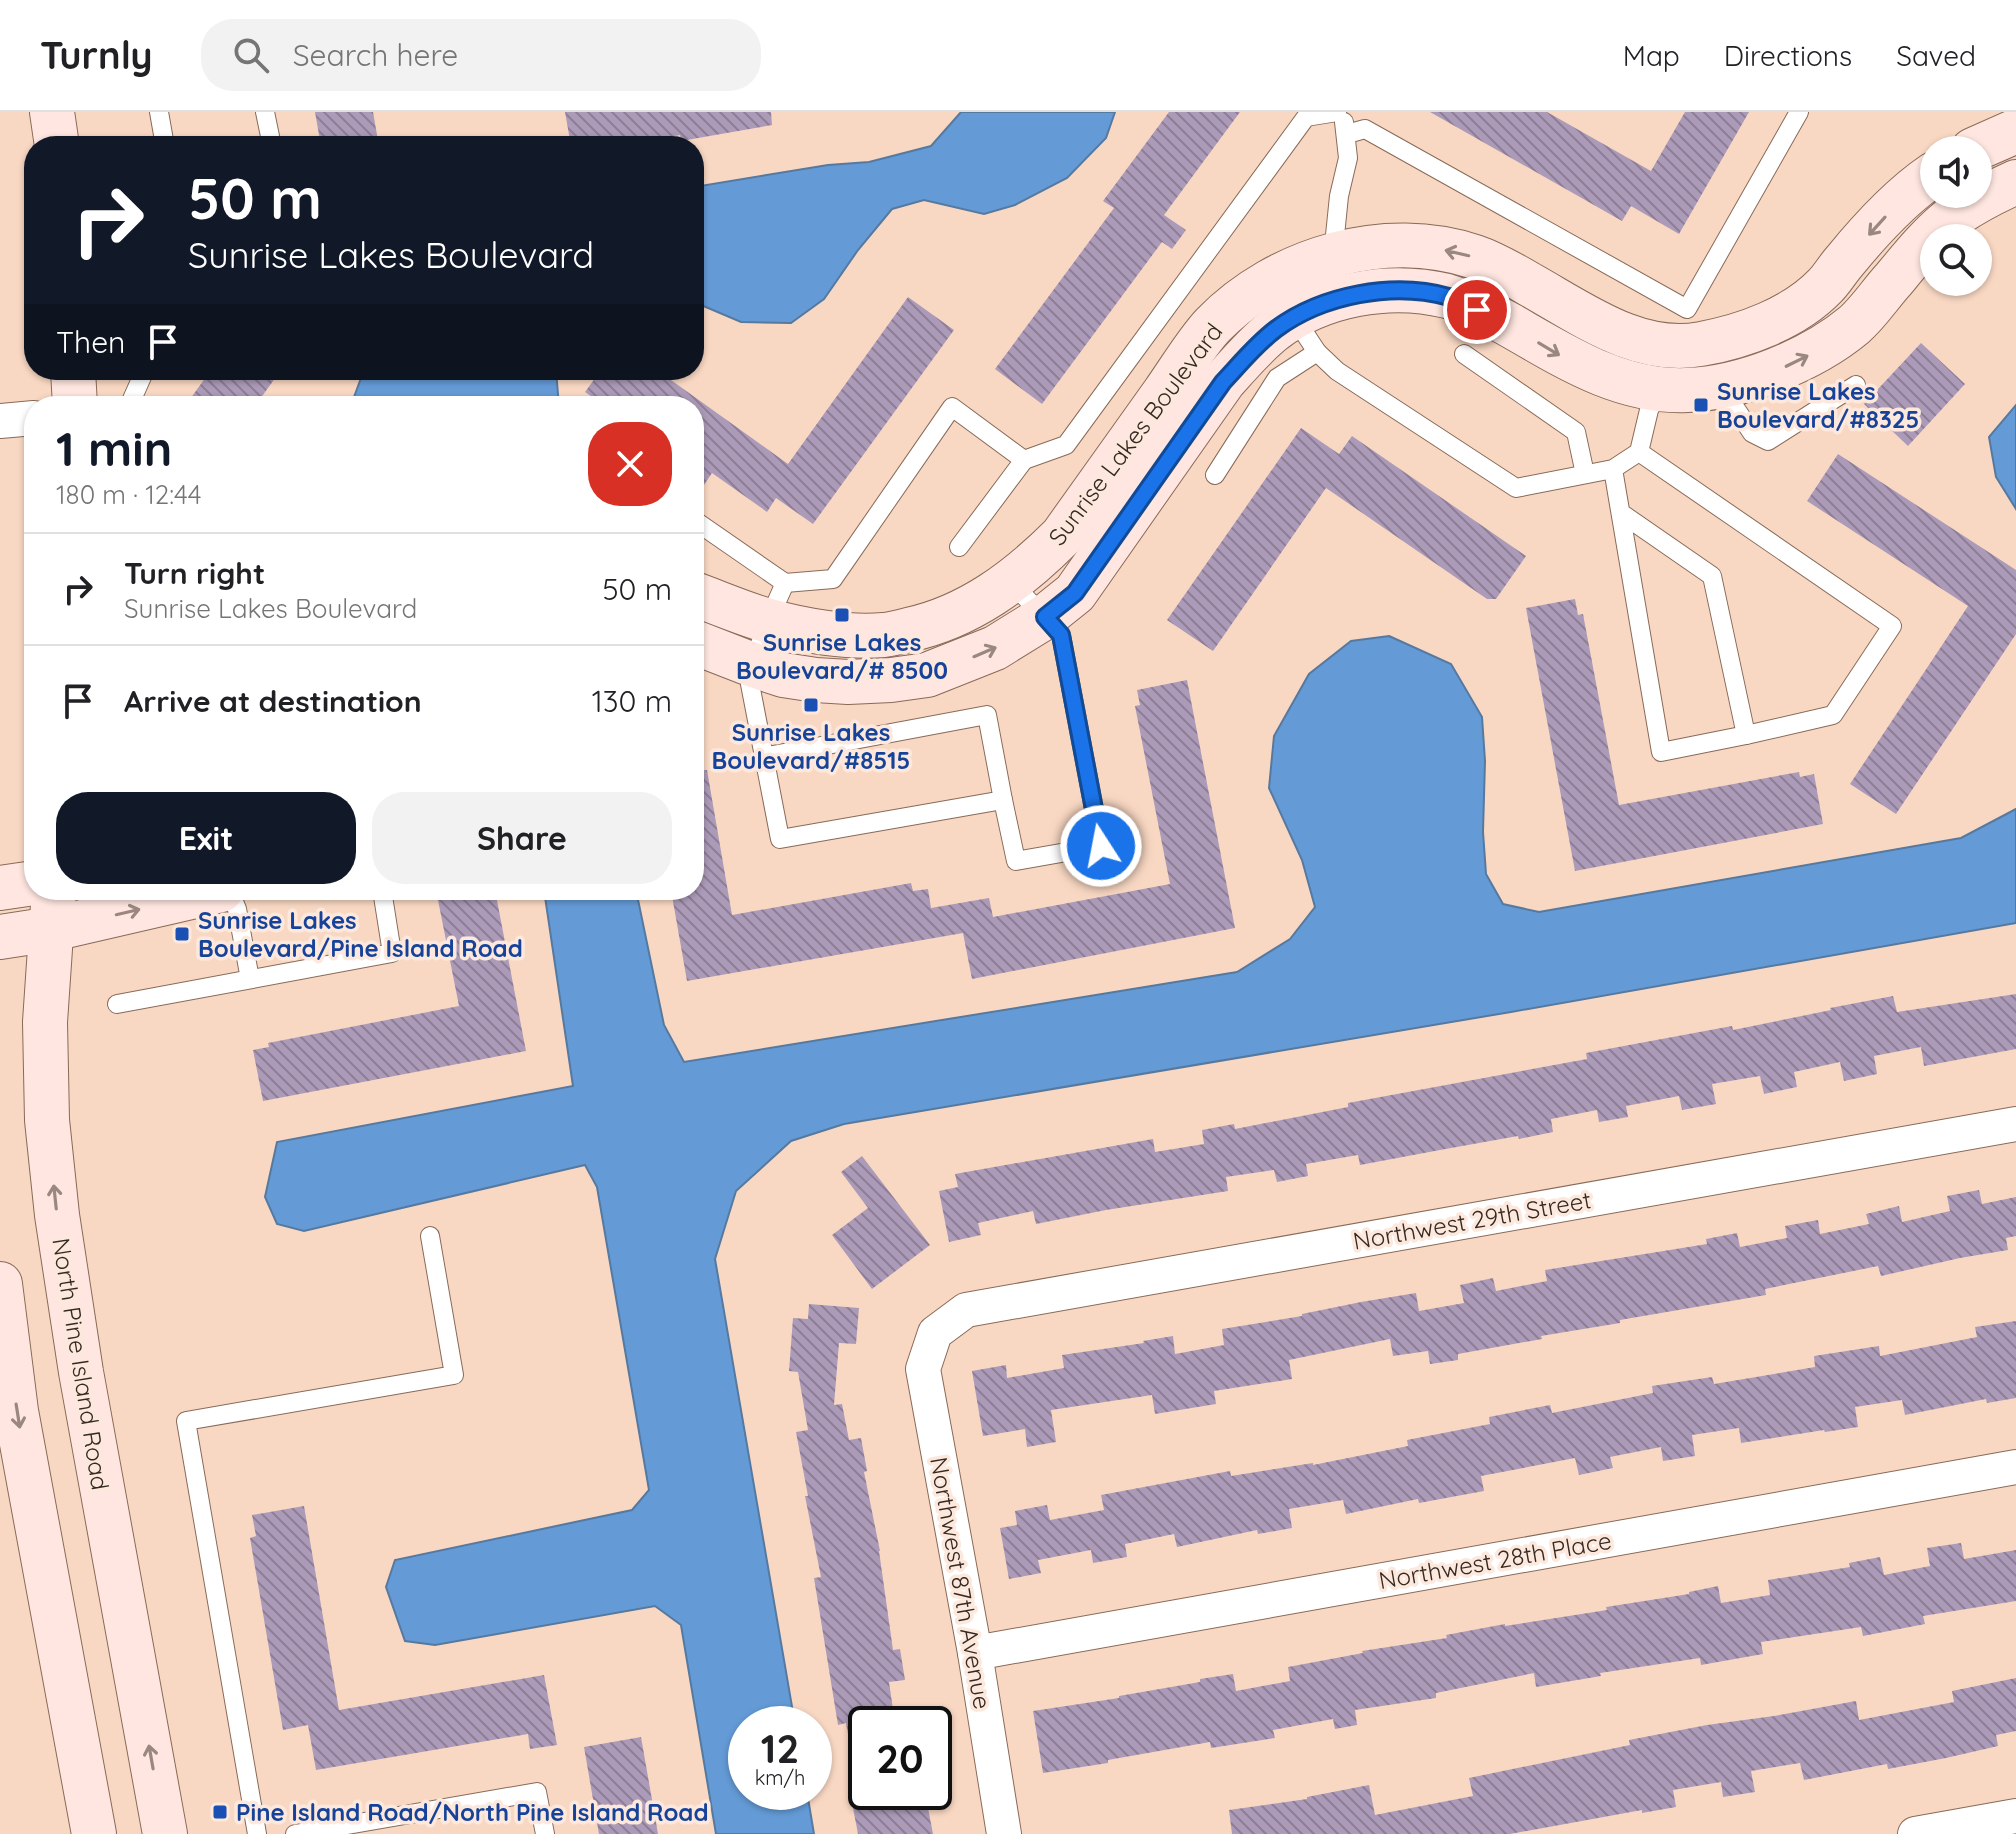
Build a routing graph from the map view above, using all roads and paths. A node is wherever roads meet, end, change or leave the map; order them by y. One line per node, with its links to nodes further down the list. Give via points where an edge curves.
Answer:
1 (52, 112): 8 (street)
2 (159, 112): 9 (lane)
3 (265, 112): 10 (lane)
4 (1340, 112): 7 (lane); 23 (lane, via 1306,117 1066,445)
5 (1799, 112): 17 (lane)
6 (2016, 131): 11 (street)
7 (1347, 134): 14 (lane, via 1348,158 1339,196); 17 (lane, via 1365,129)
8 (56, 136)
9 (163, 136)
10 (270, 136)
11 (1992, 142)
12 (2016, 182): 19 (street, Sunrise Lakes Boulevard, one-way to 12, via 1775,371 1823,348 1857,323 1955,215)
13 (1920, 184): 17 (street, Sunrise Lakes Boulevard, one-way to 17, via 1803,304 1766,325)
14 (1338, 276): 15 (street, Sunrise Lakes Boulevard, via 1287,271); 17 (street, Sunrise Lakes Boulevard, via 1365,248 1436,248 1476,257 1598,324)
15 (1289, 310): 25 (lane, via 1337,371 1516,488); 26 (lane, via 1277,378); 30 (street, Sunrise Lakes Boulevard, via 1248,295 1212,326 1062,536); 33 (street, Sunrise Lakes Boulevard, via 1223,382 1075,593)
16 (1464, 354): 25 (lane, via 1576,432)
17 (1671, 356): 19 (street, Sunrise Lakes Boulevard, via 1687,390); 22 (lane)
18 (1856, 385): 19 (lane, via 1768,441 1752,433)
19 (1721, 386)
20 (24, 419): 21 (street)
21 (0, 421)
22 (1639, 452): 24 (lane); 36 (lane, via 1892,626 1833,715)
23 (1024, 460): 29 (lane); 32 (lane, via 952,407 833,579)
24 (1613, 469): 25 (lane); 27 (lane)
25 (1585, 474)
26 (1215, 475)
27 (1621, 513): 36 (lane, via 1712,576); 36 (lane, via 1661,752)
28 (704, 530): 32 (lane)
29 (959, 547)
30 (1011, 582): 32 (street, Sunrise Lakes Boulevard, via 964,611 885,635 816,631); 33 (lane)
31 (704, 595): 32 (street, Sunrise Lakes Boulevard)
32 (776, 602): 35 (lane)
33 (1045, 617): 35 (street, Sunrise Lakes Boulevard, one-way to 33, via 783,675 848,682 927,675 995,648); 38 (lane, via 1061,635 1101,846 1016,861)
34 (704, 646): 35 (street, Sunrise Lakes Boulevard)
35 (753, 665): 37 (lane, via 750,684)
36 (1746, 735)
37 (763, 757): 38 (lane, via 780,839); 38 (lane, via 987,715)
38 (1003, 800)
39 (24, 884): 40 (street)
40 (0, 888)
41 (137, 900): 44 (street, one-way to 41)
42 (233, 900): 46 (lane)
43 (384, 900): 46 (lane, via 392,953)
44 (53, 910): 45 (street); 56 (street, North Pine Island Road, one-way to 44, via 57,1215 47,1120 45,1022)
45 (0, 937)
46 (250, 979): 47 (lane)
47 (117, 1004)
48 (2016, 1124): 51 (street, Northwest 29th Street, via 966,1310)
49 (430, 1236): 57 (lane, via 454,1375 186,1421)
50 (0, 1284): 55 (street, one-way to 55, via 16,1411)
51 (935, 1333): 53 (street, Northwest 87th Avenue, via 923,1369)
52 (2016, 1467): 53 (street, Northwest 28th Place)
53 (975, 1653): 60 (street, Northwest 87th Avenue)
54 (2016, 1816): 61 (street)
55 (94, 1834)
56 (165, 1834)
57 (257, 1834)
58 (295, 1834): 59 (lane, via 537,1792)
59 (545, 1834)
60 (1004, 1834)
61 (1915, 1834)

